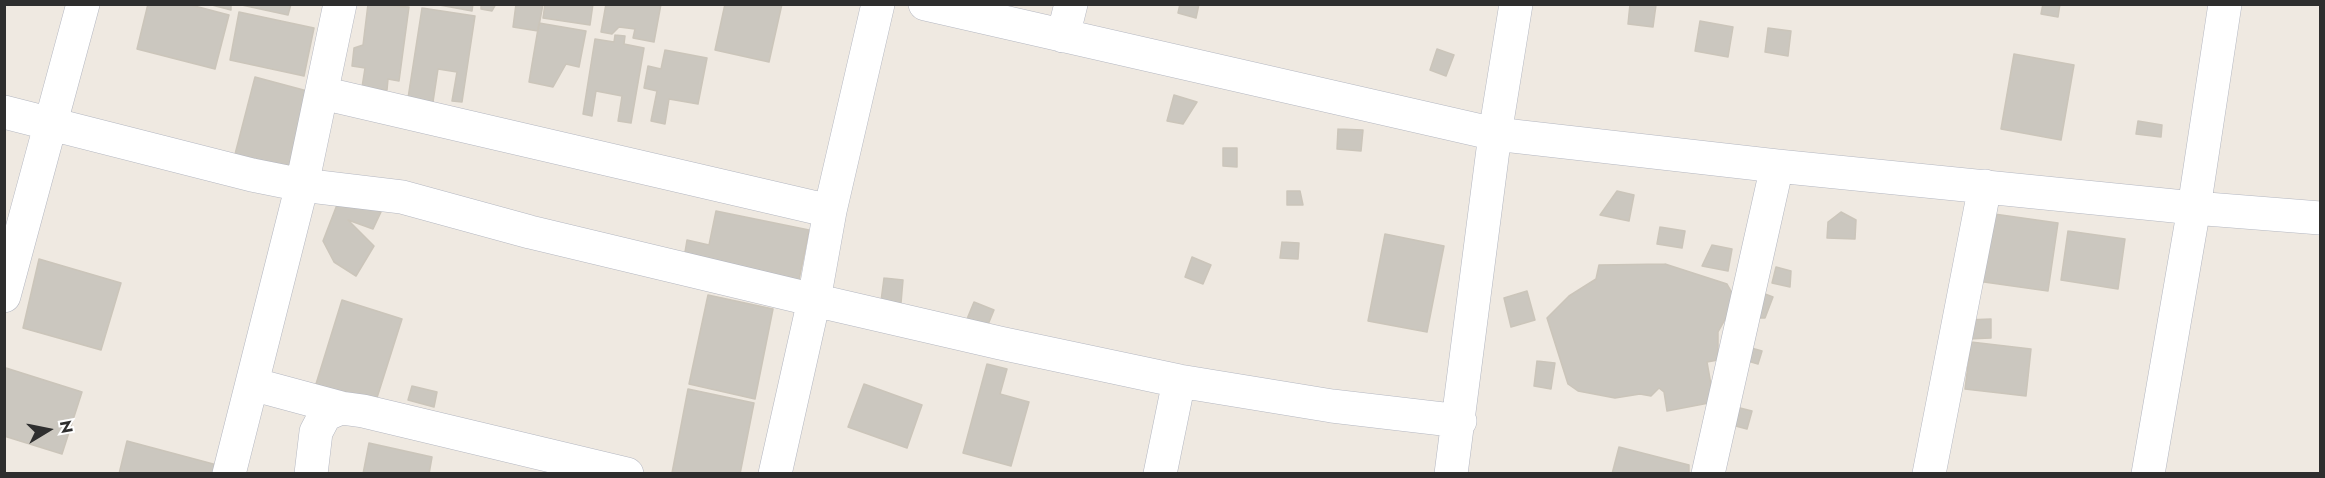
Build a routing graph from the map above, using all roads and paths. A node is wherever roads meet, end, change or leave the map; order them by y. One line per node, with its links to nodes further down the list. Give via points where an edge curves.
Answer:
1 (83, 4): 11 (street)
2 (340, 4): 9 (street)
3 (878, 4): 17 (street)
4 (925, 4): 8 (street)
5 (1071, 4): 8 (street)
6 (1516, 4): 12 (street)
7 (2225, 4): 16 (street)
8 (1063, 36): 12 (street)
9 (322, 93): 14 (street); 17 (street)
10 (4, 112): 11 (street)
11 (52, 124): 14 (street); 19 (street)
12 (1495, 134): 13 (street); 24 (street)
13 (1777, 166): 15 (street); 31 (street)
14 (302, 185): 20 (street, via 402,197 541,235); 22 (street)
15 (1985, 186): 16 (street); 32 (street)
16 (2194, 208): 18 (street); 33 (street)
17 (830, 211): 20 (street)
18 (2320, 218)
19 (4, 296)
20 (813, 300): 21 (street); 28 (street)
21 (1179, 381): 24 (street, via 1332,406); 29 (street)
22 (252, 384): 23 (street); 25 (street)
23 (341, 408): 26 (street, via 325,415 316,432); 27 (street)
24 (1460, 421): 30 (street)
25 (230, 474)
26 (311, 474)
27 (627, 474)
28 (775, 474)
29 (1160, 474)
30 (1451, 474)
31 (1708, 474)
32 (1929, 474)
33 (2148, 474)

